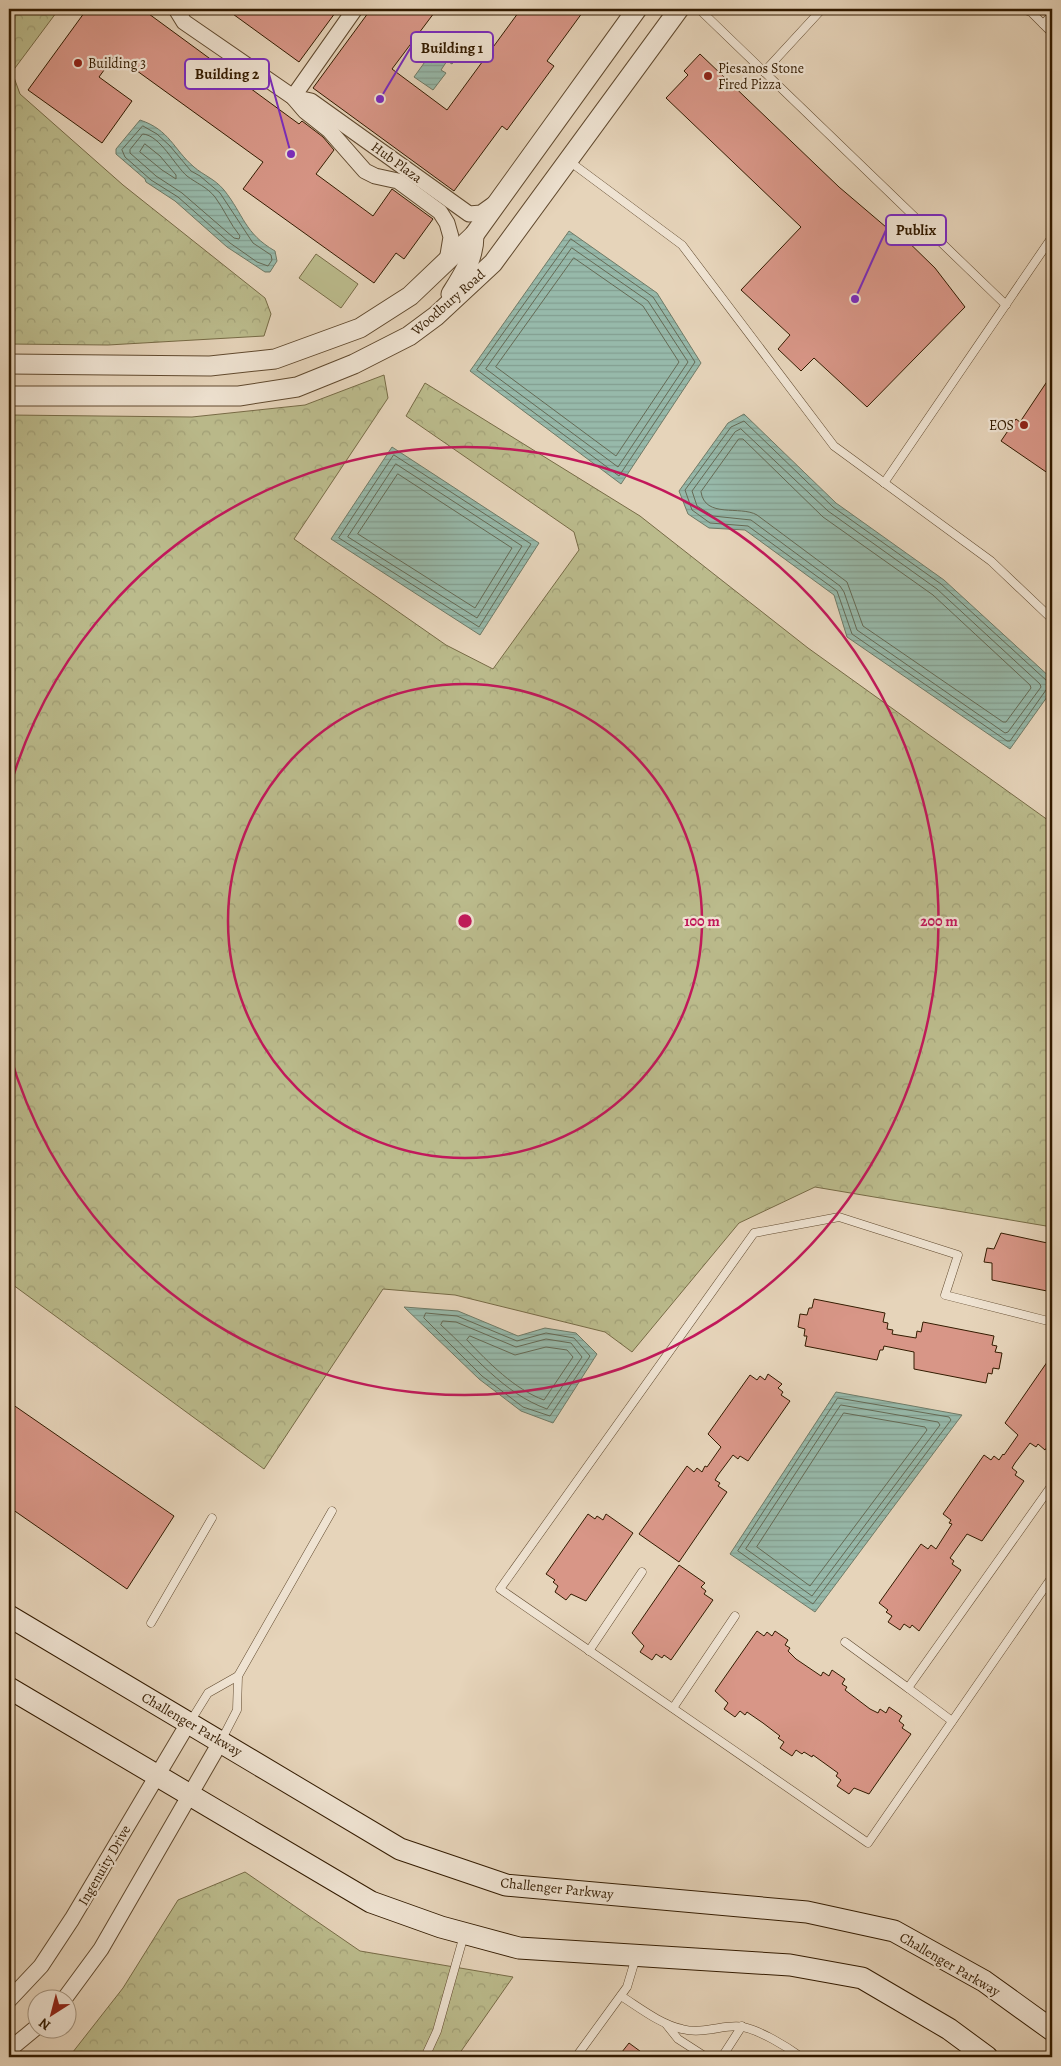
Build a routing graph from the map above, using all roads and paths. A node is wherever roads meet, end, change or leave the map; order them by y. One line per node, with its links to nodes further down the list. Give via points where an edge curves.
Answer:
1 (176, 9): 12 (street, Hub Plaza, via 184,22)
2 (637, 9): 18 (street)
3 (678, 9): 15 (street, Woodbury Road)
4 (699, 9): 11 (lane)
5 (822, 9): 11 (lane)
6 (1022, 9): 9 (lane, via 1031,12)
7 (351, 10): 12 (street)
8 (1052, 15): 9 (lane)
9 (1043, 24): 10 (lane)
10 (1052, 33)
11 (764, 72): 23 (lane)
12 (293, 97): 13 (street, Hub Plaza, via 311,101); 14 (street, Hub Plaza)
13 (357, 133): 14 (street); 16 (street, Hub Plaza)
14 (346, 148): 17 (street, Hub Plaza, via 365,171)
15 (569, 161): 24 (street, Woodbury Road, via 493,263); 27 (lane, via 682,245 834,446)
16 (397, 162): 17 (street); 19 (street, Hub Plaza)
17 (385, 178): 22 (street, Hub Plaza, via 398,181 440,212 451,237)
18 (500, 199): 19 (street, via 480,213); 20 (street)
19 (470, 214): 20 (street)
20 (474, 235): 22 (street); 24 (street, via 474,250 468,265)
21 (1052, 236): 23 (lane)
22 (447, 262): 25 (street, via 410,296 360,328 275,359 210,366)
23 (1006, 305): 27 (lane)
24 (436, 316): 26 (street, Woodbury Road, via 409,336 354,364 297,387 240,396)
25 (9, 364)
26 (9, 396)
27 (884, 483): 28 (lane, via 991,560)
28 (1052, 619)
29 (1052, 1322): 39 (lane, via 946,1295 958,1255 839,1217 754,1233 500,1589)
30 (1052, 1485): 42 (lane)
31 (332, 1511): 40 (lane)
32 (212, 1518): 37 (lane)
33 (642, 1572): 39 (lane)
34 (1052, 1577): 44 (lane)
35 (9, 1616): 45 (main road, Challenger Parkway)
36 (735, 1616): 43 (lane)
37 (151, 1623)
38 (845, 1642): 42 (lane)
39 (589, 1651): 43 (lane)
40 (238, 1676): 45 (lane, via 208,1693); 46 (lane, via 237,1710)
41 (9, 1688): 47 (main road)
42 (908, 1688): 44 (lane)
43 (673, 1708): 44 (lane, via 868,1843)
44 (952, 1721)
45 (189, 1722): 46 (main road, Challenger Parkway); 47 (street, Ingenuity Drive)
46 (221, 1741): 48 (street); 56 (main road, Challenger Parkway, via 400,1849 506,1885 807,1912 894,1931 984,1981)
47 (157, 1775): 48 (main road); 53 (street, Ingenuity Drive, via 57,1943 41,1966)
48 (191, 1795): 49 (main road, via 371,1902); 51 (street, via 101,1949)
49 (464, 1933): 50 (main road, via 519,1948); 59 (lane, via 437,2031)
50 (636, 1956): 52 (lane, via 633,1972); 64 (main road, via 790,1964 862,1978 949,2030)
51 (72, 1988)
52 (621, 1996): 54 (lane); 60 (lane)
53 (9, 2000)
54 (665, 2023): 55 (lane, via 702,2032); 61 (lane, via 678,2039)
55 (742, 2026): 62 (lane); 63 (lane, via 786,2046)
56 (1052, 2030)
57 (28, 2034): 58 (street)
58 (9, 2050)
59 (425, 2057)
60 (576, 2057)
61 (706, 2057)
62 (722, 2057)
63 (801, 2057)
64 (987, 2057)

